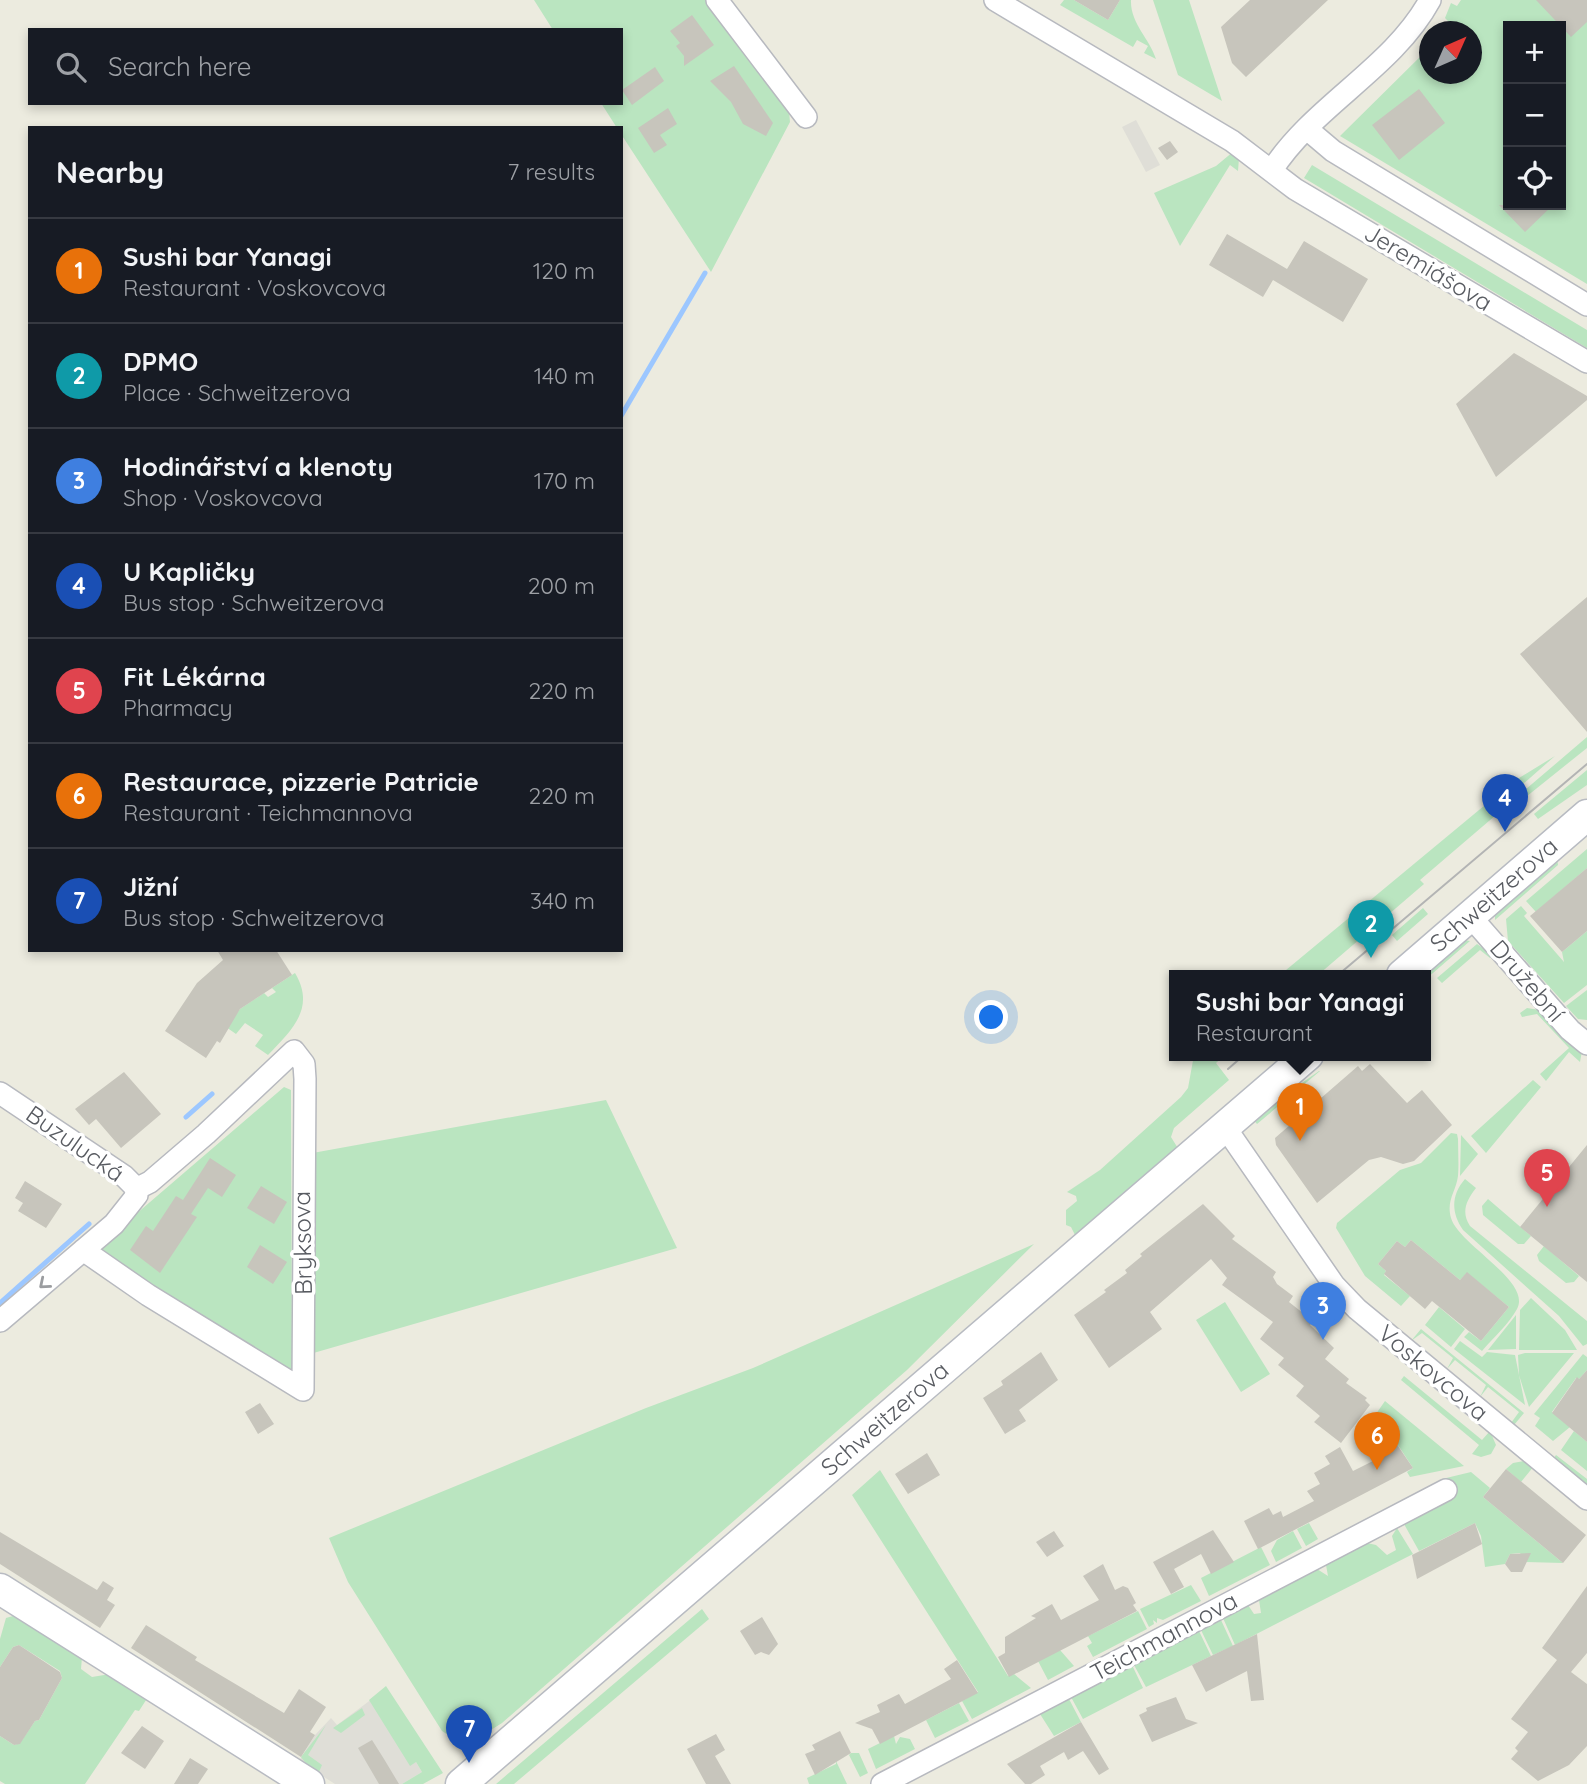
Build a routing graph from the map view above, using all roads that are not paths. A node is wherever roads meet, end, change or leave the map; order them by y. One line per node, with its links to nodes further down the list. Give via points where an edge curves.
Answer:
1 (717, 0): 4 (street)
2 (995, 0): 6 (street, Jeremiášova, via 1233,141)
3 (1430, 0): 5 (street, via 1393,47)
4 (806, 117)
5 (1307, 129): 6 (street); 7 (street, Jeremiášova, via 1333,151)
6 (1272, 170): 8 (street, Jeremiášova, via 1307,196)
7 (1587, 306)
8 (1587, 362)
9 (1587, 815): 10 (street, Schweitzerova)
10 (1470, 916): 11 (street, Schweitzerova); 12 (street, Družební, via 1561,1021)
11 (1408, 970)
12 (1587, 1044)
13 (1301, 1061): 15 (street, Schweitzerova)
14 (0, 1093): 16 (street, Buzulucká, via 111,1166)
15 (1225, 1127): 20 (street, Voskovcova, via 1334,1285 1357,1309); 23 (street, Schweitzerova)
16 (134, 1196): 17 (street, Bryksova); 17 (street, Bryksova, via 295,1051 305,1079 303,1390)
17 (83, 1250): 18 (street, Bryksova, one-way to 18)
18 (0, 1321)
19 (1446, 1490): 24 (street, Teichmannova)
20 (1587, 1499)
21 (2, 1594): 22 (street)
22 (309, 1784)
23 (461, 1784)
24 (882, 1784)

